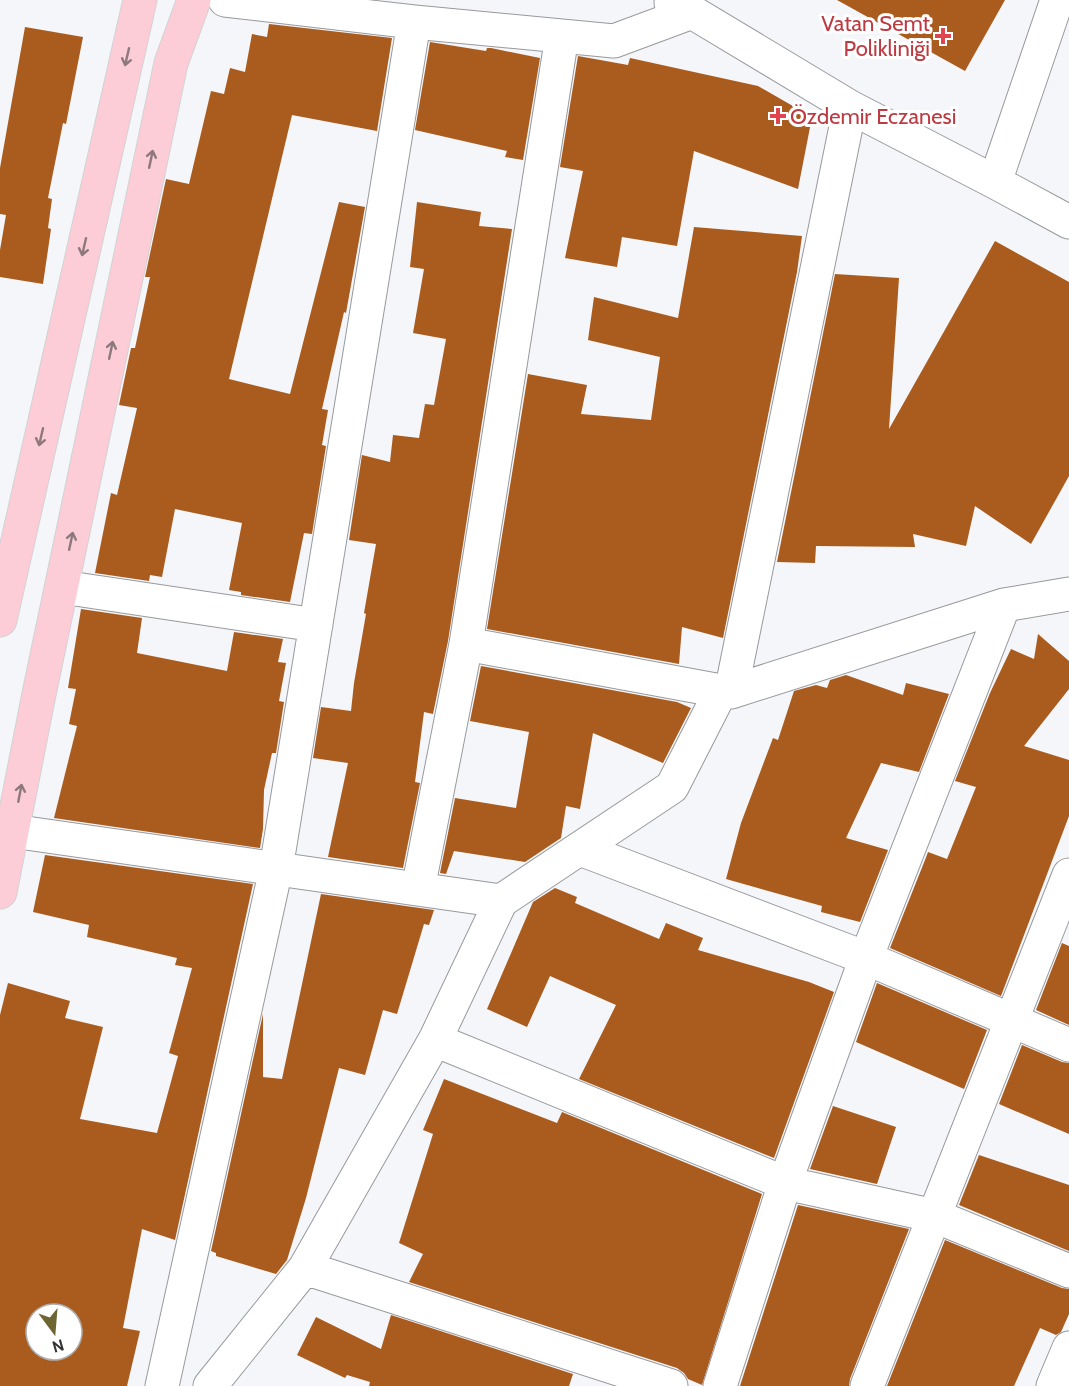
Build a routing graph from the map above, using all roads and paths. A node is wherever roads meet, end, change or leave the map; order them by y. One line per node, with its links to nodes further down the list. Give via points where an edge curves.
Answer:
1 (140, 0): 14 (main road, one-way to 14)
2 (194, 0): 11 (main road, one-way to 2, via 171,63)
3 (225, 0): 6 (street)
4 (1057, 0): 9 (street)
5 (678, 6): 7 (street, via 614,41); 8 (street)
6 (414, 22): 7 (street); 15 (street)
7 (562, 36): 16 (street)
8 (850, 107): 9 (street); 17 (street)
9 (995, 182): 10 (street)
10 (1069, 222)
11 (62, 587): 15 (street); 18 (main road, one-way to 11)
12 (1066, 590): 13 (street)
13 (1004, 605): 17 (street); 25 (street)
14 (0, 615)
15 (316, 624): 20 (street)
16 (466, 644): 17 (street); 22 (street)
17 (726, 692): 19 (street, via 672,787)
18 (12, 831): 20 (street); 23 (main road)
19 (580, 849): 24 (street); 25 (street)
20 (276, 869): 22 (street); 34 (street)
21 (1069, 875): 26 (street)
22 (418, 889): 24 (street)
23 (0, 892)
24 (501, 901): 27 (street)
25 (866, 958): 26 (street); 29 (street)
26 (1012, 1021): 28 (street); 30 (street)
27 (435, 1040): 29 (street); 31 (street)
28 (1069, 1045)
29 (786, 1183): 30 (street); 37 (street)
30 (935, 1216): 32 (street); 38 (street)
31 (305, 1268): 35 (street); 36 (street)
32 (1069, 1271)
33 (1069, 1348): 39 (street)
34 (162, 1386)
35 (210, 1386)
36 (671, 1386)
37 (720, 1386)
38 (867, 1386)
39 (1053, 1386)

